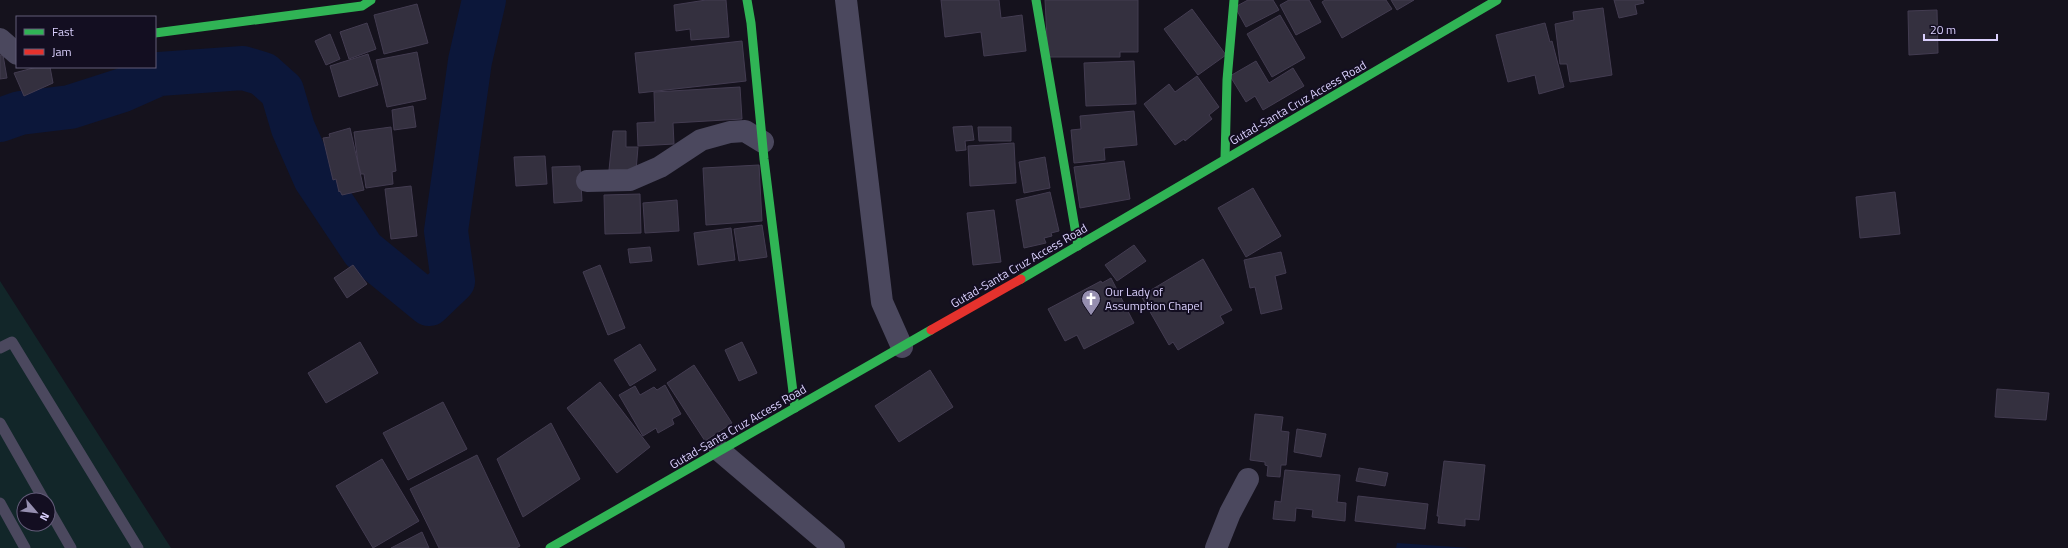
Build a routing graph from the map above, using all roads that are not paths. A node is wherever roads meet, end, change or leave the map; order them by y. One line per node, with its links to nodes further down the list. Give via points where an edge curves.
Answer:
1 (371, 0): 7 (main road, via 362,6)
2 (747, 0): 10 (main road)
3 (846, 0): 15 (street, via 882,302)
4 (1036, 0): 13 (main road)
5 (1234, 0): 11 (main road)
6 (1497, 0): 11 (main road, Gutad-Santa Cruz Access Road)
7 (156, 33)
8 (0, 39): 9 (street)
9 (16, 53)
10 (763, 142): 12 (street, via 745,131 730,132 701,140 660,167 630,180); 16 (main road)
11 (1225, 159): 13 (main road, Gutad-Santa Cruz Access Road)
12 (587, 181)
13 (1078, 246): 15 (main road, Gutad-Santa Cruz Access Road)
14 (0, 348): 25 (lane, via 12,342)
15 (902, 348): 16 (main road, Gutad-Santa Cruz Access Road)
16 (795, 408): 18 (main road, Gutad-Santa Cruz Access Road)
17 (0, 423): 20 (lane)
18 (720, 451): 26 (main road, Gutad-Santa Cruz Access Road); 27 (street)
19 (1248, 478): 28 (street)
20 (39, 492)
21 (0, 503): 23 (lane)
22 (56, 522): 24 (lane)
23 (25, 548)
24 (71, 548)
25 (138, 548)
26 (550, 548)
27 (834, 548)
28 (1216, 548)

